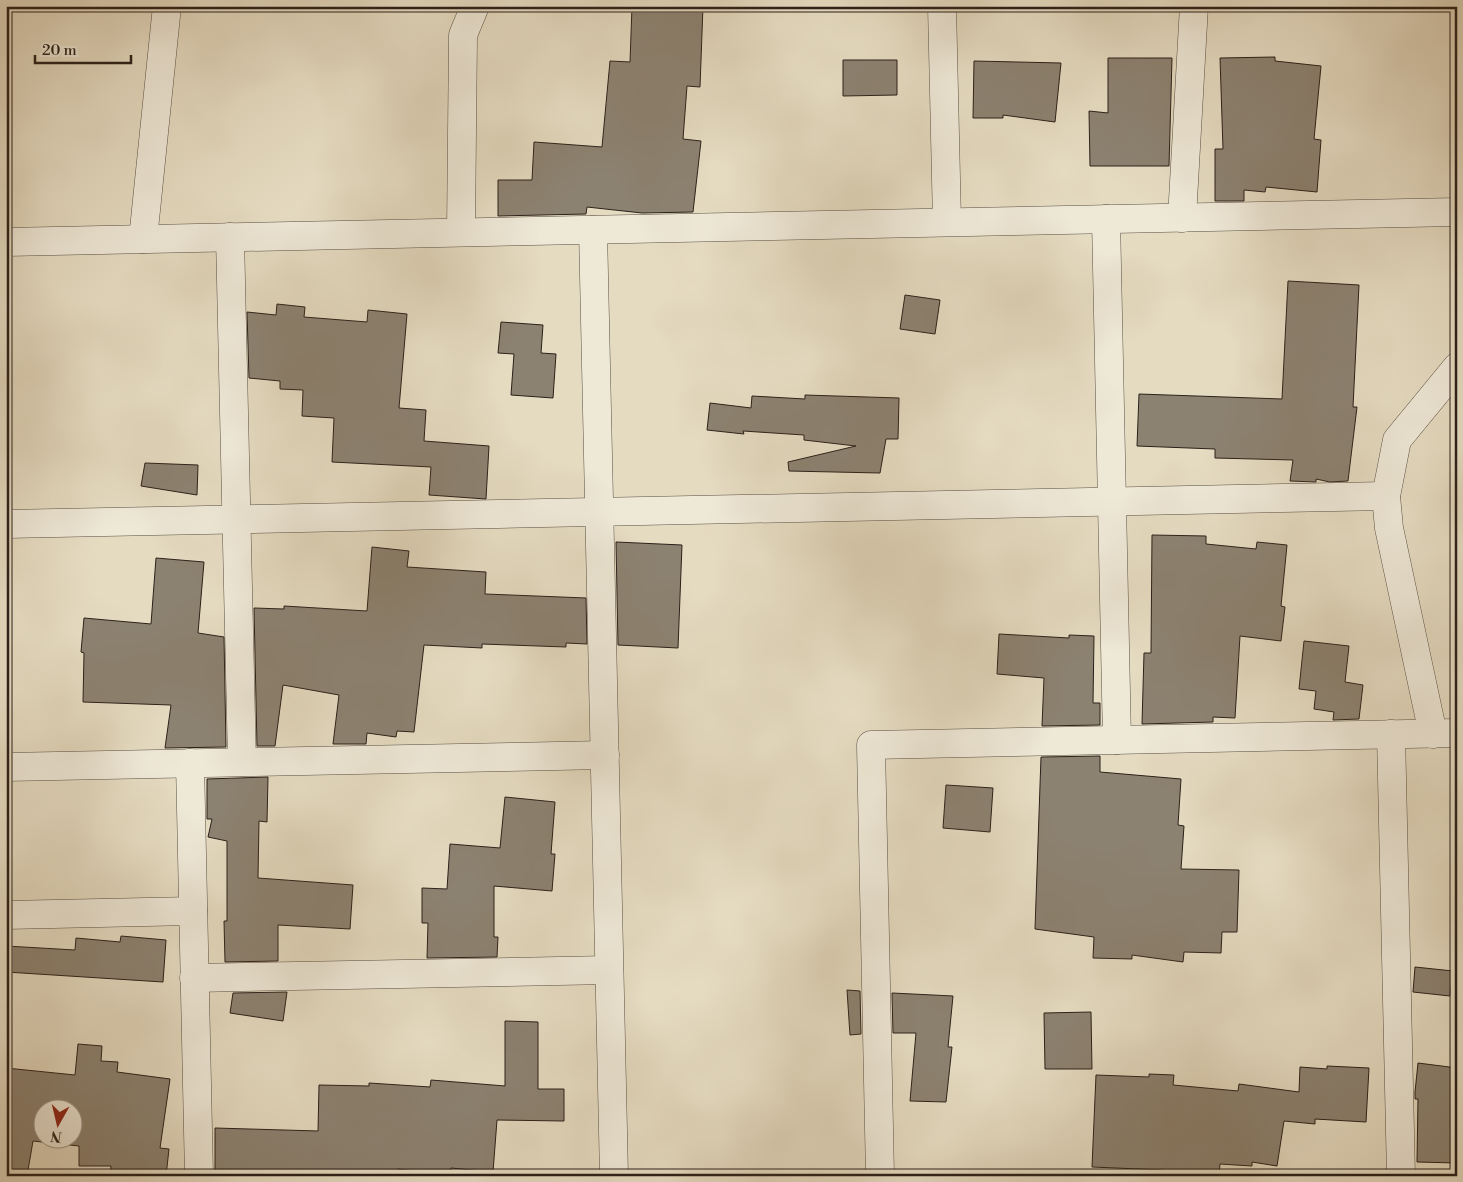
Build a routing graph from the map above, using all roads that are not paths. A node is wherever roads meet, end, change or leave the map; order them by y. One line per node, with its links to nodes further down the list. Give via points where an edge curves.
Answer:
1 (167, 6): 12 (street)
2 (475, 6): 10 (street, via 463,35)
3 (942, 6): 8 (street)
4 (1194, 6): 6 (street)
5 (1457, 212): 6 (street)
6 (1182, 218): 7 (street)
7 (1106, 219): 8 (street); 16 (street)
8 (947, 222): 9 (street)
9 (593, 230): 10 (street); 17 (street)
10 (461, 232): 11 (street)
11 (230, 237): 12 (street); 18 (street)
12 (143, 239): 13 (street)
13 (6, 242)
14 (1457, 367): 15 (street, via 1398,440)
15 (1386, 496): 16 (street); 20 (street, via 1389,528)
16 (1112, 502): 17 (street); 22 (street)
17 (599, 512): 18 (street); 23 (street)
18 (236, 520): 19 (street); 24 (street)
19 (6, 524)
20 (1445, 733): 21 (street)
21 (1392, 734): 22 (street); 34 (street)
22 (1117, 740): 33 (street, via 871,745)
23 (605, 754): 24 (street); 29 (street)
24 (242, 762): 25 (street)
25 (190, 763): 26 (street); 27 (street)
26 (6, 767)
27 (193, 911): 28 (street); 30 (street)
28 (6, 915)
29 (610, 970): 30 (street); 32 (street)
30 (194, 978): 31 (street)
31 (199, 1176)
32 (614, 1176)
33 (880, 1176)
34 (1401, 1176)

